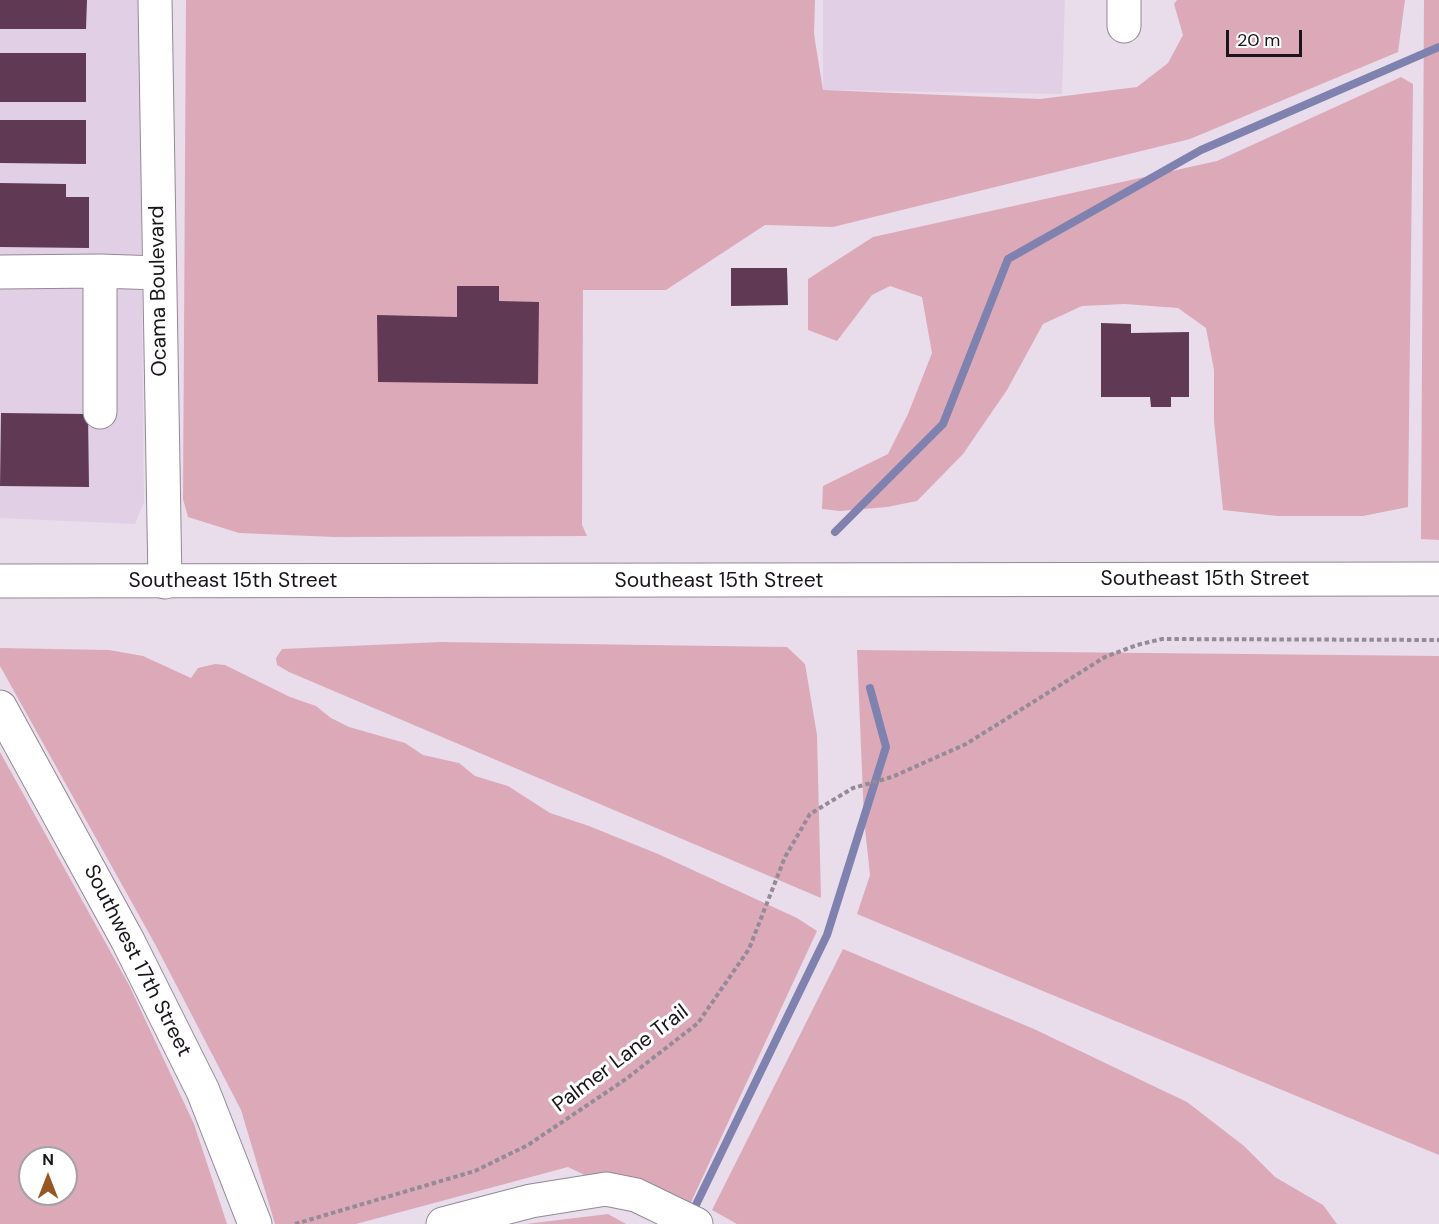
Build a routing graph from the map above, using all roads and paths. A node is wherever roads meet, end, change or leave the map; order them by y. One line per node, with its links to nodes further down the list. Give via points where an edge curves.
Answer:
1 (155, 0): 4 (main road, Ocama Boulevard)
2 (100, 271): 3 (main road); 4 (main road); 5 (main road)
3 (0, 272)
4 (159, 273): 8 (main road, Ocama Boulevard)
5 (100, 412)
6 (1439, 579): 8 (main road, Southeast 15th Street)
7 (0, 581): 8 (main road, Southeast 15th Street)
8 (165, 582)
9 (1439, 640): 12 (path, Palmer Lane Trail, via 1162,639 1105,657 966,744 892,777 853,788 810,814 785,857 749,949 698,1023 626,1079 528,1145 475,1171)
10 (0, 707): 11 (main road, Southwest 17th Street, via 128,941 203,1090)
11 (255, 1224)
12 (295, 1224)
13 (443, 1224): 14 (main road, via 531,1201 606,1189 636,1195)
14 (696, 1224)

